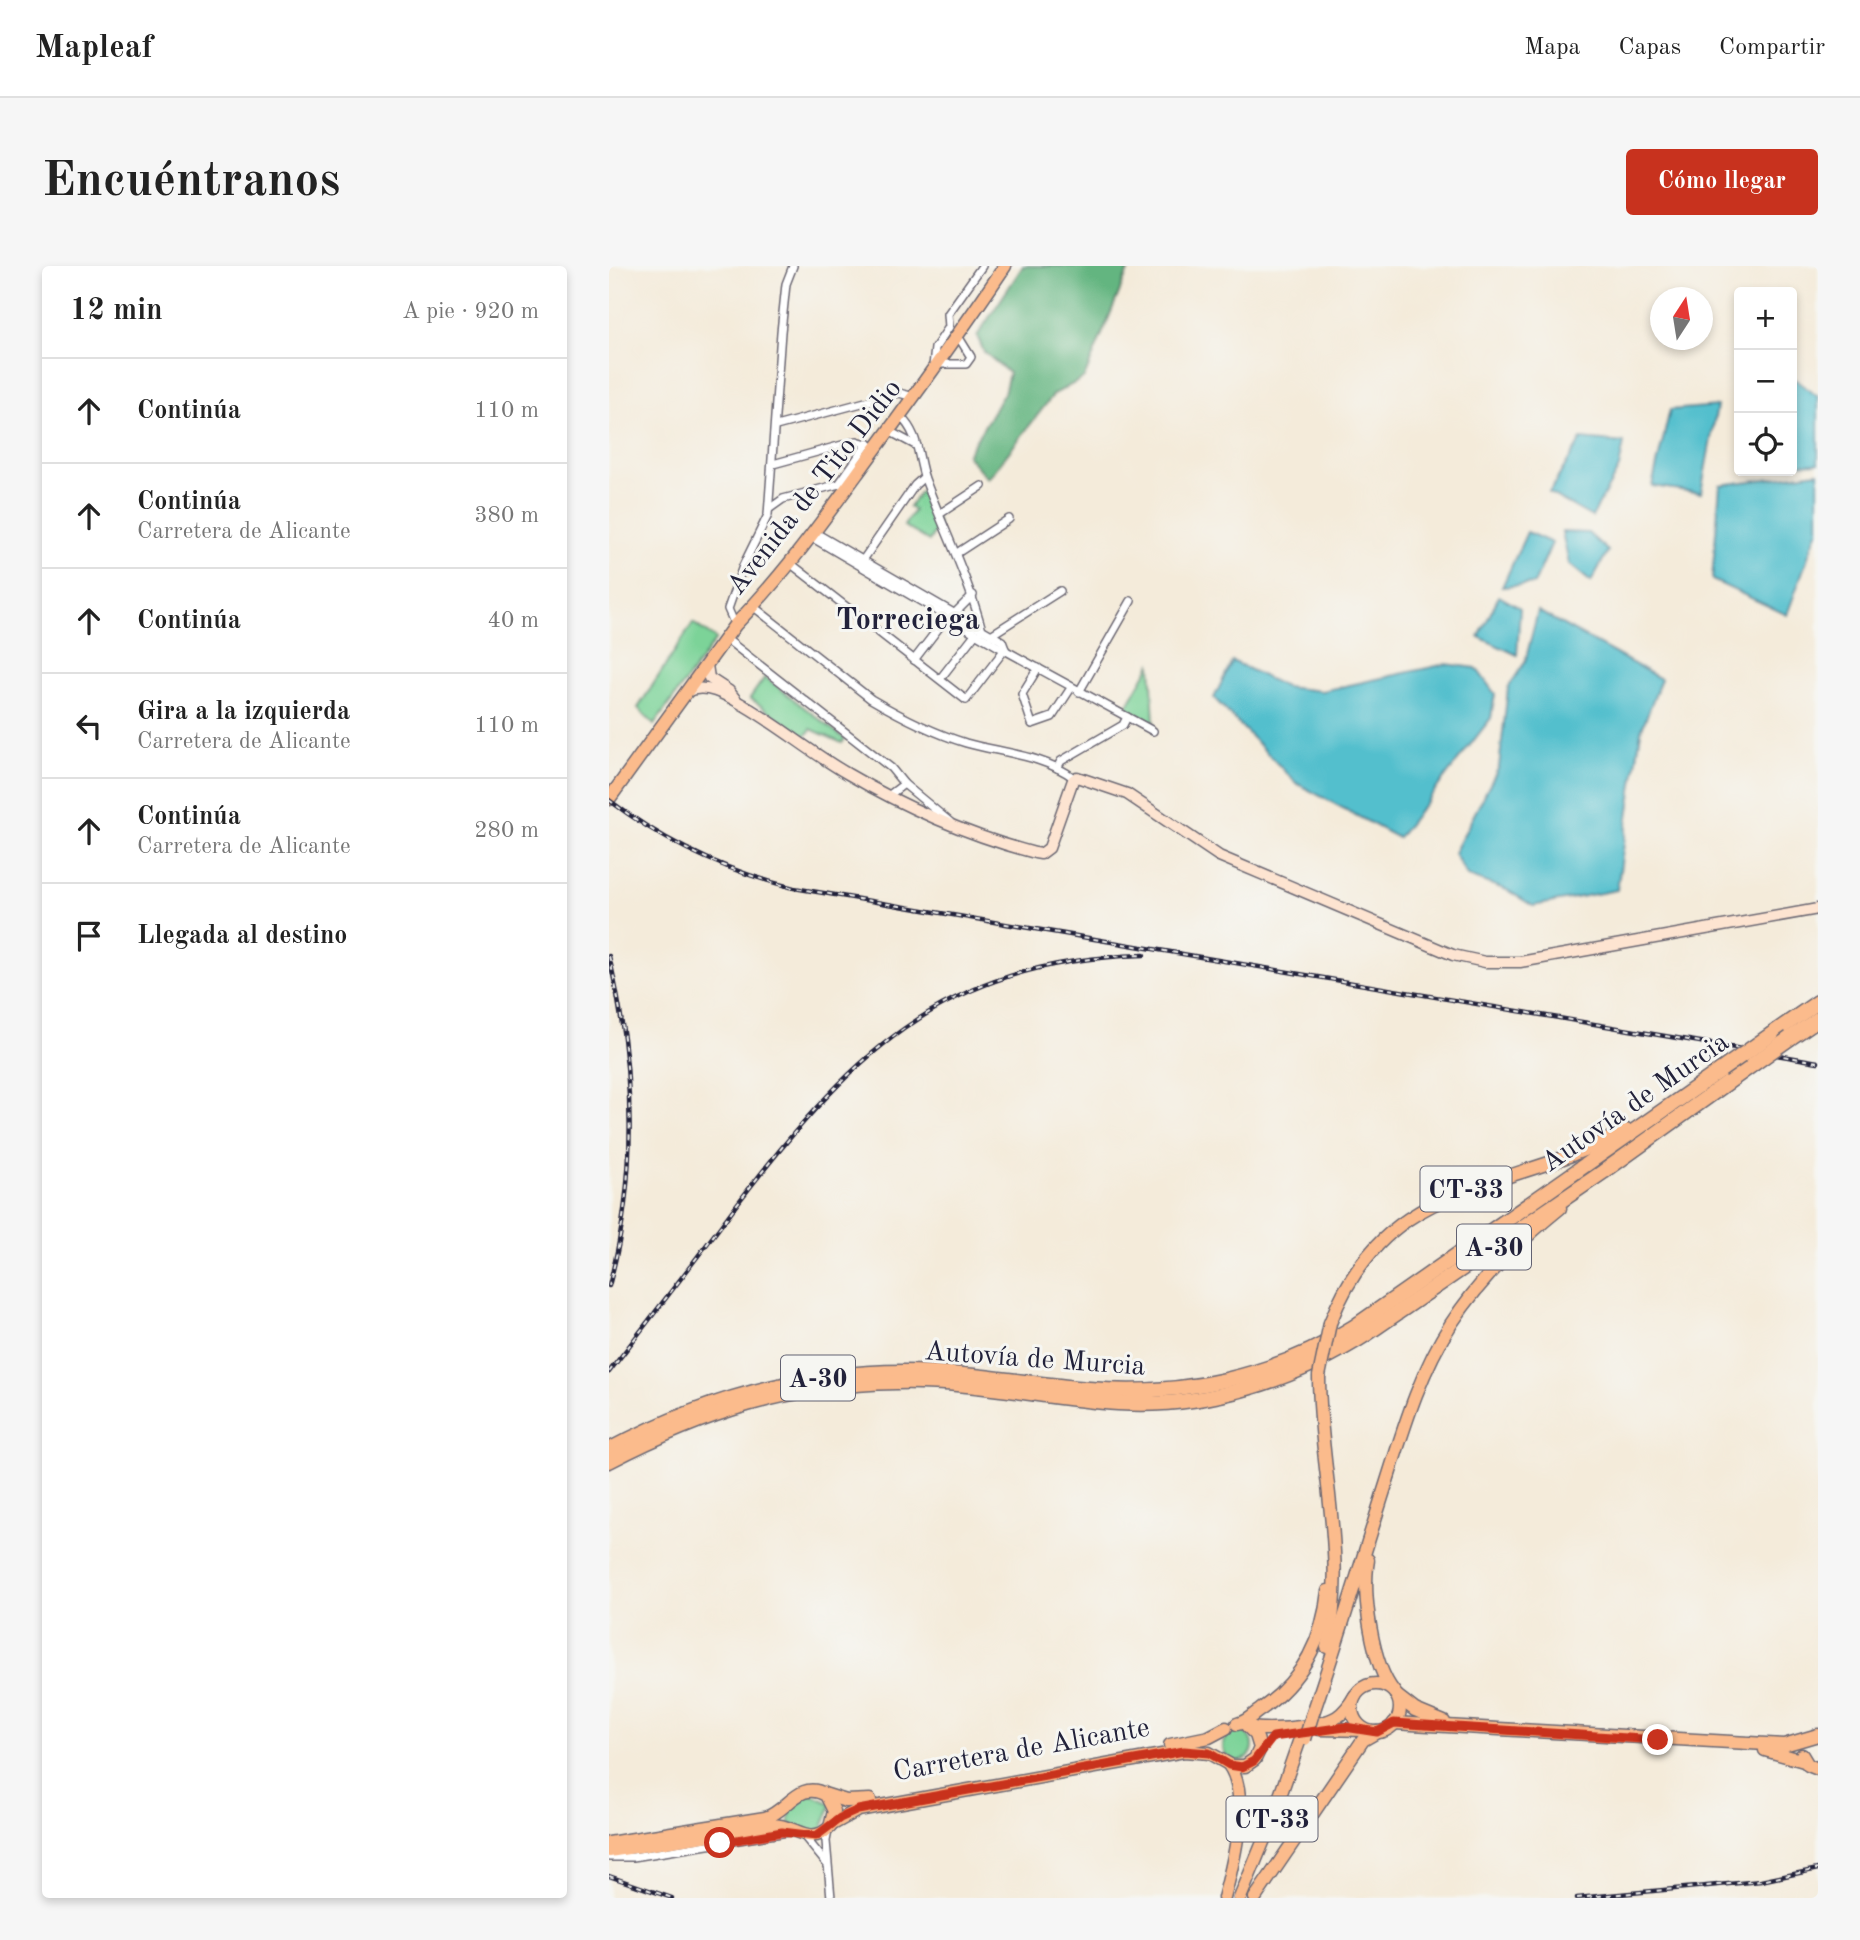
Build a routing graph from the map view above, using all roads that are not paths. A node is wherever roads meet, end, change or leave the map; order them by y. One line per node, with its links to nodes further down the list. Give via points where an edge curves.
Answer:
1 (793, 266): 10 (street, via 781,332)
2 (982, 266): 4 (street)
3 (1005, 266): 5 (main road, Avenida de Tito Didio)
4 (953, 307): 5 (street); 7 (street, via 949,327 935,348)
5 (970, 318): 6 (main road, Avenida de Tito Didio)
6 (958, 336): 7 (main road, Avenida de Tito Didio); 7 (street, via 971,357 966,364)
7 (935, 368): 8 (main road, Avenida de Tito Didio)
8 (913, 397): 9 (main road, Avenida de Tito Didio); 10 (street, via 899,393)
9 (900, 416): 11 (main road, Avenida de Tito Didio); 13 (street)
10 (776, 426): 14 (street)
11 (889, 431): 12 (main road, Avenida de Tito Didio); 13 (street)
12 (872, 446): 14 (street, via 857,441); 17 (street, via 839,484 783,499); 20 (main road, Avenida de Tito Didio)
13 (920, 449): 15 (street)
14 (773, 464): 17 (street)
15 (924, 477): 18 (street); 22 (street)
16 (982, 486): 18 (street)
17 (769, 509): 29 (street, via 728,609)
18 (941, 513): 21 (street)
19 (1009, 519): 21 (street)
20 (813, 535): 22 (street); 23 (main road, Avenida de Tito Didio); 28 (street)
21 (957, 553): 25 (street)
22 (863, 560): 28 (street)
23 (790, 563): 27 (main road, Avenida de Tito Didio); 34 (street)
24 (1060, 590): 31 (street)
25 (973, 596): 28 (street); 30 (street)
26 (1131, 601): 39 (street)
27 (754, 607): 29 (main road, Avenida de Tito Didio); 42 (street, via 889,710 949,737)
28 (951, 615): 30 (street); 34 (street)
29 (735, 625): 32 (main road, Avenida de Tito Didio)
30 (979, 632): 31 (street); 33 (street); 37 (street)
31 (991, 635): 33 (street, via 1002,641)
32 (725, 638): 36 (main road, Avenida de Tito Didio); 44 (street, via 891,768)
33 (1005, 649): 35 (street); 37 (street, via 966,700)
34 (915, 660): 37 (street)
35 (1038, 668): 38 (street); 38 (street, via 1022,694 1033,724 1052,717)
36 (704, 677): 45 (main road); 46 (main road, Avenida de Tito Didio, via 686,692)
37 (940, 680)
38 (1071, 688): 39 (street)
39 (1079, 692): 40 (street)
40 (1126, 717): 41 (street); 42 (street, via 1123,725 1061,761)
41 (1153, 731)
42 (1058, 768): 43 (street)
43 (1075, 778): 47 (main road, via 1049,848 1041,854); 48 (main road, via 1127,794 1219,856 1453,955 1485,962 1520,962)
44 (904, 784): 45 (street); 47 (street)
45 (888, 796): 47 (main road)
46 (609, 799)
47 (954, 824)
48 (1818, 909)
49 (1818, 1002): 51 (highway, Autovía de Murcia / A-30, bridge)
50 (1818, 1019): 52 (highway, Autovía de Murcia / A-30, bridge)
51 (1651, 1118): 53 (highway, Autovía de Murcia / A-30, via 1370,1317 1296,1358 1231,1379 1168,1390); 54 (main road, CT-33, bridge, via 1578,1155 1465,1189 1416,1213 1392,1231 1357,1270 1330,1323 1319,1376)
52 (1603, 1172): 53 (highway, Autovía de Murcia / A-30, via 1361,1338 1291,1373 1215,1396 1161,1403 1119,1403); 57 (main road, CT-33, via 1506,1255 1463,1307 1420,1385)
53 (1039, 1389): 55 (highway, Autovía de Murcia / A-30, via 906,1372 812,1379 705,1405); 56 (highway, Autovía de Murcia / A-30, via 918,1382 813,1389 709,1414)
54 (1323, 1443): 60 (main road, CT-33, via 1335,1546 1335,1601); 62 (main road, via 1329,1559 1318,1638 1291,1684)
55 (609, 1450)
56 (609, 1461)
57 (1392, 1465): 58 (main road, via 1370,1550 1366,1591 1380,1665); 60 (main road, CT-33)
58 (1395, 1694): 59 (main road, via 1374,1684); 61 (main road, via 1400,1710); 64 (main road, via 1427,1717)
59 (1355, 1696): 62 (main road, Carretera de Alicante, via 1328,1722 1268,1729); 63 (main road, via 1353,1716)
60 (1309, 1716): 66 (main road, CT-33, bridge)
61 (1394, 1723): 63 (main road); 64 (main road)
62 (1237, 1726): 68 (main road, via 1259,1740); 70 (main road, via 1220,1734 1216,1745); 72 (main road, Carretera de Alicante, via 1209,1737 1120,1756 864,1801)
63 (1372, 1731): 68 (main road, via 1345,1727 1282,1734 1269,1740); 84 (main road)
64 (1486, 1731): 67 (main road)
65 (1813, 1737): 67 (main road, via 1784,1745); 69 (main road, via 1802,1749)
66 (1302, 1739): 82 (main road, CT-33); 83 (main road, CT-33)
67 (1724, 1743): 69 (main road)
68 (1258, 1755): 70 (main road, via 1245,1766)
69 (1804, 1761): 71 (main road)
70 (1225, 1762): 74 (main road, Carretera de Alicante, via 1204,1752 1176,1752 858,1810); 81 (main road, via 1236,1778 1239,1806)
71 (1818, 1769)
72 (823, 1793): 73 (main road, via 803,1791); 74 (main road, via 834,1807)
73 (791, 1800): 75 (main road, via 787,1816); 76 (main road, via 765,1818)
74 (831, 1826): 75 (main road, via 820,1835); 79 (street, via 826,1839)
75 (800, 1834): 77 (main road, via 784,1825 770,1825); 78 (street, via 778,1832 643,1856); 79 (street)
76 (609, 1843)
77 (609, 1851)
78 (609, 1857)
79 (827, 1865): 80 (street)
80 (831, 1898)
81 (1224, 1898)
82 (1240, 1898)
83 (1248, 1898)
84 (1255, 1898)

